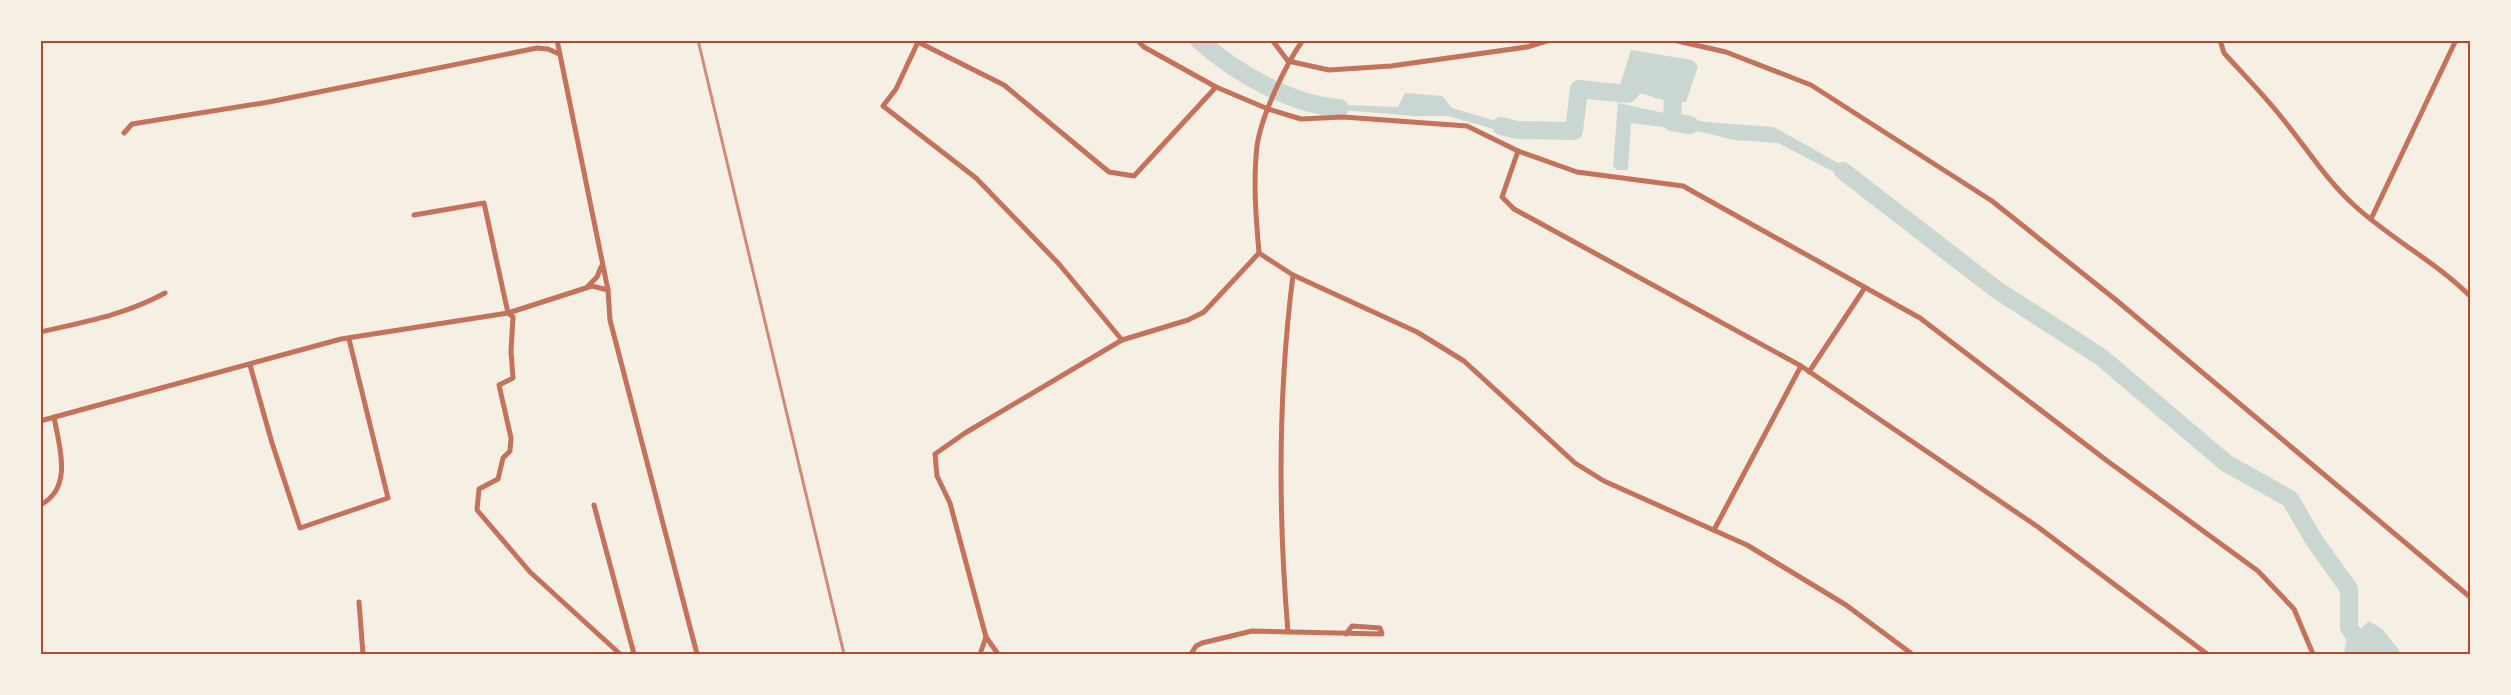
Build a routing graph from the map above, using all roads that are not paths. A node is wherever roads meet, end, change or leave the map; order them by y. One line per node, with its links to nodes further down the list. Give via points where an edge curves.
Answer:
1 (555, 40): 10 (street); 11 (street)
2 (1137, 40): 13 (street)
3 (1272, 40): 12 (street)
4 (1303, 40): 12 (street)
5 (1550, 40): 12 (street, via 1527,47 1391,66 1329,70)
6 (1673, 40): 39 (street, via 1726,52 1811,86 1992,201)
7 (2220, 40): 18 (street, via 2224,53 2282,117 2332,183)
8 (2456, 40): 18 (street)
9 (916, 41): 13 (street, via 1004,84 1109,172 1134,176); 30 (street, via 896,89 883,106 976,178 1059,264)
10 (542, 48): 11 (street); 15 (street, via 269,102 132,124)
11 (559, 54): 20 (street)
12 (1288, 61): 14 (street)
13 (1216, 87): 14 (street)
14 (1269, 107): 16 (street, via 1301,119 1343,117 1467,126); 19 (street, via 1257,145 1255,200)
15 (124, 133)
16 (1518, 151): 23 (street, via 1577,172 1683,186); 32 (street, via 1502,197 1514,209)
17 (414, 215): 27 (street, via 484,203)
18 (2371, 219): 26 (street)
19 (1259, 253): 21 (street); 30 (street, via 1204,312)
20 (601, 262): 22 (street, via 597,277); 24 (street)
21 (1293, 275): 38 (street, via 1417,332 1464,361 1575,463 1604,481); 41 (street, via 1282,425)
22 (586, 287): 24 (street); 27 (street)
23 (1864, 289): 33 (street); 53 (street, via 1920,318 2258,571 2294,609)
24 (608, 290): 47 (street, via 610,320)
25 (165, 293): 28 (street, via 115,315)
26 (2470, 296)
27 (508, 313): 29 (street); 45 (street, via 513,317 513,378 499,385 511,438 510,451 503,458 498,479 479,489 477,510 531,572)
28 (40, 333)
29 (349, 339): 31 (street); 31 (street, via 388,498 300,528)
30 (1122, 340): 43 (street, via 935,454 937,476 950,503)
31 (250, 365): 34 (street)
32 (1801, 366): 33 (street); 38 (street)
33 (1809, 372): 52 (street, via 2038,527)
34 (54, 417): 35 (street); 36 (street, via 61,476 55,494)
35 (40, 421)
36 (40, 505)
37 (594, 505): 46 (street)
38 (1714, 530): 51 (street, via 1747,545 1846,605)
39 (2470, 597)
40 (359, 602): 44 (street)
41 (1288, 632): 42 (street); 50 (street, via 1243,631 1202,643)
42 (1346, 634): 42 (street, via 1364,634 1382,634 1380,628 1352,627)
43 (986, 637): 48 (street); 49 (street)
44 (363, 654)
45 (620, 654)
46 (634, 654)
47 (697, 654)
48 (980, 654)
49 (998, 654)
50 (1191, 654)
51 (1912, 654)
52 (2206, 654)
53 (2313, 654)

